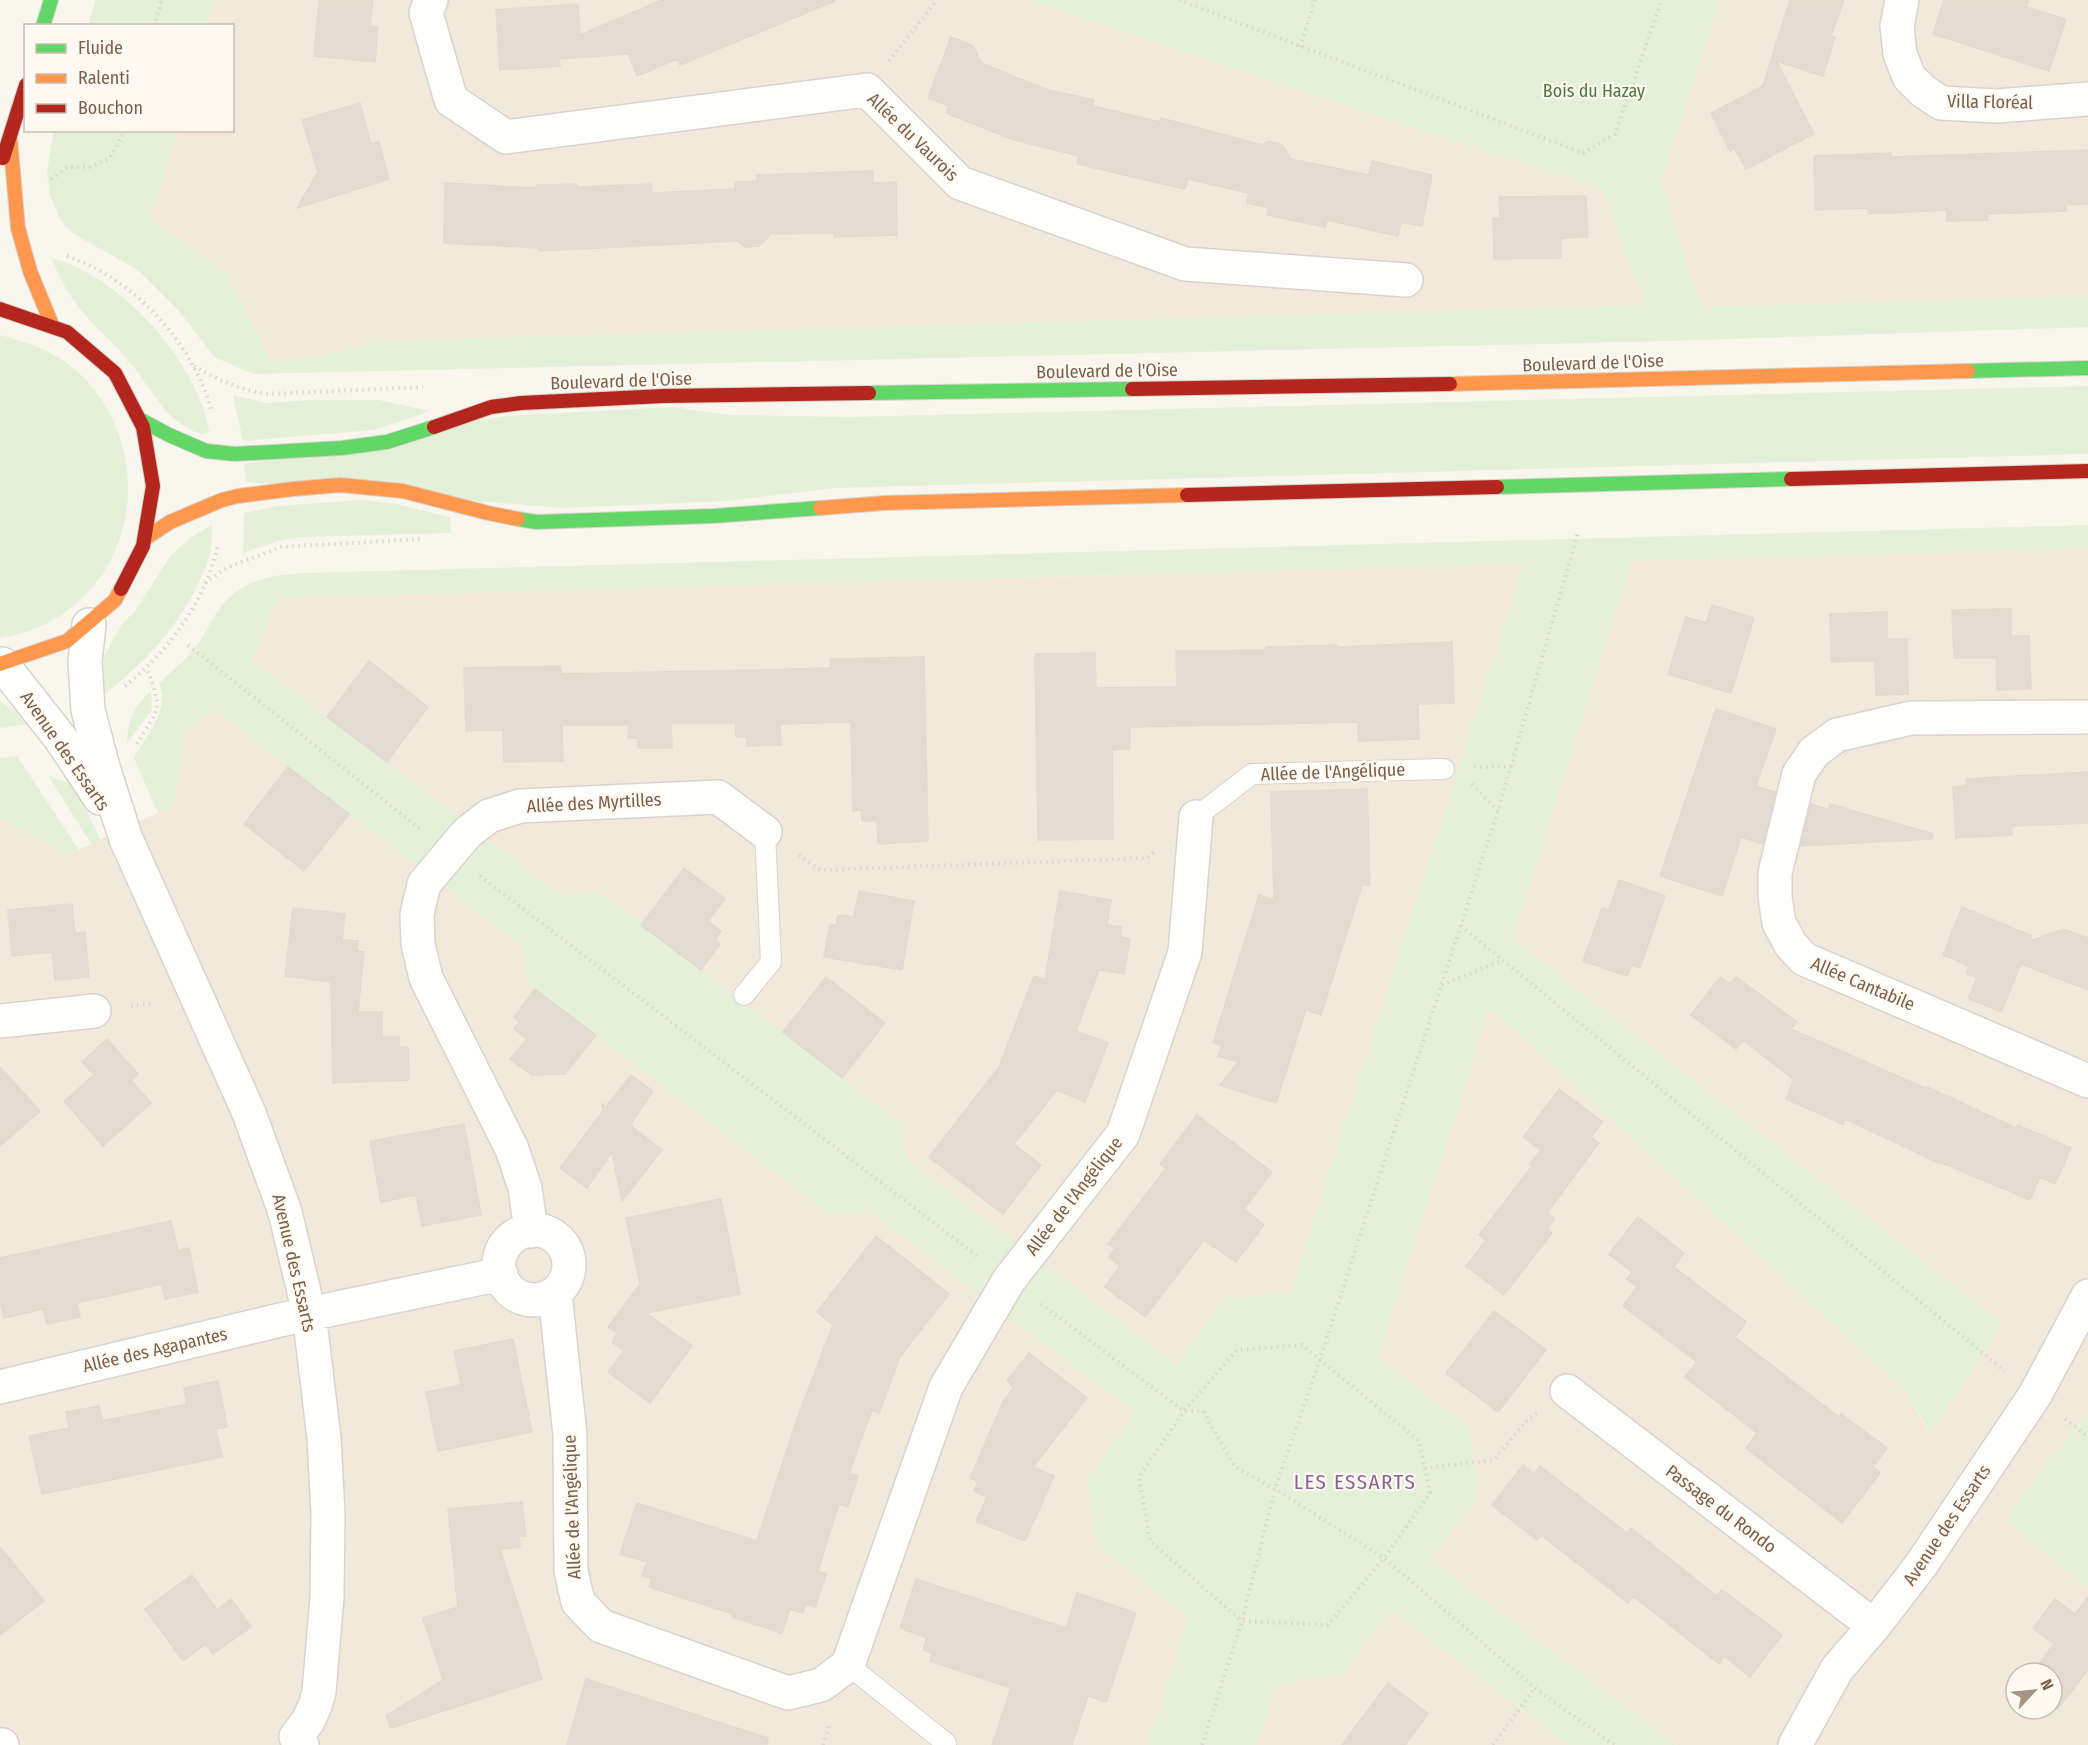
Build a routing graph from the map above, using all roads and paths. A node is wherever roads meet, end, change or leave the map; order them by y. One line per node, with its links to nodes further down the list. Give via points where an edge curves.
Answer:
1 (51, 0): 9 (main road)
2 (162, 0): 10 (path)
3 (431, 0): 12 (street, Allée du Vaurois, via 426,13 451,100 506,137)
4 (937, 0): 12 (path)
5 (1179, 0): 11 (path)
6 (1315, 0): 11 (path)
7 (1662, 0): 11 (path, via 1615,134 1583,153)
8 (1902, 0): 14 (street, Villa Floréal, via 1897,26 1900,54 1910,77 1941,103 1997,106)
9 (44, 24)
10 (155, 24)
11 (1300, 46)
12 (867, 90): 20 (street, Allée du Vaurois, via 960,183 1185,264)
13 (24, 92): 16 (main road)
14 (2088, 99)
15 (123, 132): 18 (path, via 110,158 91,166 68,167)
16 (10, 138): 17 (main road); 19 (main road)
17 (0, 168)
18 (48, 181)
19 (22, 242): 22 (main road); 23 (path, via 82,262 129,290 168,328)
20 (1406, 280)
21 (0, 309): 22 (main road)
22 (52, 324): 25 (main road, via 106,364 124,387)
23 (194, 365)
24 (2088, 368): 25 (main road, Boulevard de l'Oise, via 1461,384 663,396 511,404 387,442 235,454 219,454 190,445)
25 (141, 420): 28 (main road, via 154,487)
26 (2088, 471): 28 (main road, via 885,503 713,516 536,522 403,491 340,485 222,500 170,522)
27 (1578, 532): 39 (path)
28 (146, 538): 31 (main road, via 124,585)
29 (429, 538): 30 (path, via 280,547 226,568)
30 (205, 584)
31 (89, 625): 33 (main road, via 48,650); 38 (street, Avenue des Essarts, via 85,661 88,710)
32 (188, 645): 43 (path)
33 (1, 664): 42 (street, Avenue des Essarts, via 68,748)
34 (147, 669): 38 (path, via 158,708)
35 (2088, 717): 50 (street, Allée Cantabile, via 1911,718 1837,735 1814,752 1799,774 1775,873 1779,923 1804,959)
36 (1444, 769): 40 (lane, Allée de l'Angélique, via 1252,774)
37 (1470, 783): 39 (path)
38 (110, 791): 42 (street, Avenue des Essarts)
39 (1498, 811): 44 (path)
40 (1196, 817): 41 (path, via 1147,858 832,870 820,870); 53 (street, Allée de l'Angélique, via 1185,952 1123,1134)
41 (765, 832): 43 (street, Allée des Myrtilles, via 718,797 520,806 489,816 467,833); 47 (lane, via 771,962)
42 (126, 839): 56 (street, Avenue des Essarts, via 249,1113 285,1212)
43 (451, 853): 51 (street, Allée des Myrtilles, via 424,884 417,914 418,944 426,978 512,1149 525,1188); 53 (path)
44 (1461, 926): 45 (path); 46 (path)
45 (1501, 961): 46 (path); 58 (path)
46 (1441, 986): 57 (path)
47 (744, 995)
48 (94, 1011): 49 (street)
49 (0, 1021)
50 (2088, 1081)
51 (531, 1231): 52 (street, via 510,1240 503,1250); 54 (street, via 541,1231 558,1240 568,1258 567,1278)
52 (501, 1274): 54 (street, via 505,1284 522,1298 544,1299); 56 (street)
53 (1009, 1280): 61 (path); 69 (street, Allée de l'Angélique, via 946,1387)
54 (555, 1294): 69 (street, Allée de l'Angélique, via 570,1435 571,1571 578,1602 601,1626 788,1693 821,1685)
55 (2088, 1296): 68 (street, Avenue des Essarts, via 2035,1395 1922,1565)
56 (309, 1313): 59 (street, Allée des Agapantes); 71 (street, Avenue des Essarts, via 324,1438 327,1597 319,1692)
57 (1320, 1359): 61 (path, via 1302,1345 1237,1350); 64 (path, via 1419,1441); 65 (path)
58 (2008, 1373)
59 (0, 1387)
60 (1567, 1391): 64 (path, via 1527,1420 1494,1461); 68 (street, Passage du Rondo)
61 (1185, 1411): 65 (path, via 1203,1411 1235,1467); 67 (path, via 1139,1477 1150,1541)
62 (2061, 1415): 63 (path)
63 (2088, 1437)
64 (1425, 1468): 66 (path, via 1430,1493)
65 (1275, 1489): 66 (path); 67 (path)
66 (1384, 1557): 67 (path, via 1328,1625); 70 (path)
67 (1242, 1621): 73 (path)
68 (1874, 1626): 76 (street, Avenue des Essarts, via 1837,1669)
69 (848, 1665): 72 (lane)
70 (1535, 1688): 74 (path); 75 (path)
71 (295, 1742)
72 (946, 1743)
73 (1202, 1745)
74 (1493, 1745)
75 (1614, 1745)
76 (1795, 1745)

